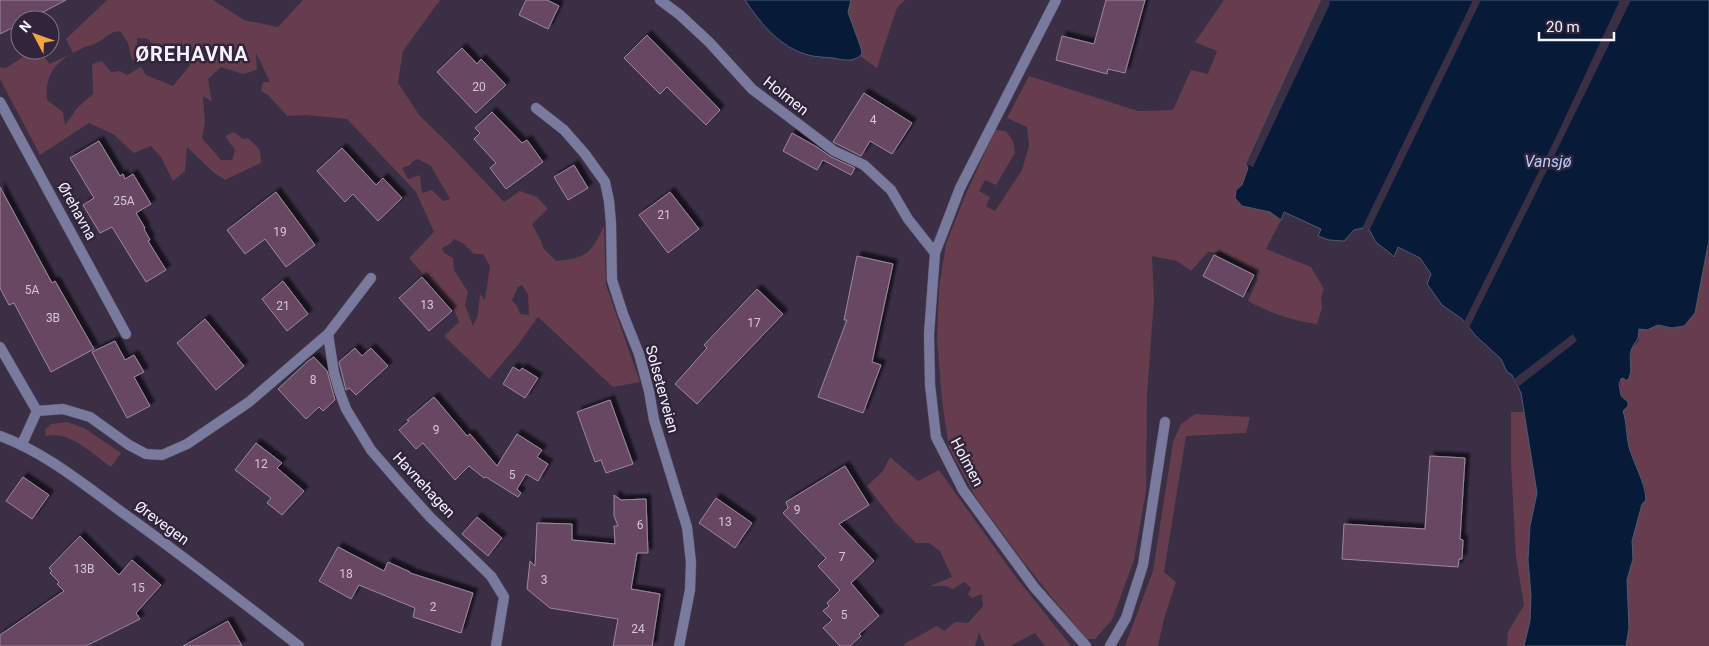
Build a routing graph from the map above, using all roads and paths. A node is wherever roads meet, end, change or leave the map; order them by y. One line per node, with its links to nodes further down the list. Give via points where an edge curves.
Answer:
1 (660, 0): 5 (street, Holmen, via 709,42 752,89 834,151 864,165 891,190 908,219)
2 (1056, 0): 5 (street, Holmen, via 960,188)
3 (0, 102): 7 (street, Ørehavna)
4 (536, 108): 16 (street, Solseterveien, via 564,130 605,182 611,223 612,280 639,354 654,420 687,527 690,590)
5 (935, 253): 17 (street, Holmen, via 930,385 936,437 963,490 1002,546)
6 (371, 278): 8 (street)
7 (126, 334)
8 (328, 334): 10 (street, via 249,402 186,444 162,455 146,454 90,417 63,409); 15 (street, Havnehagen, via 334,373 346,409 372,450 430,517 491,576 504,597)
9 (0, 347): 10 (street)
10 (37, 411): 13 (street)
11 (1165, 422): 18 (street, via 1143,565 1126,618)
12 (0, 436): 13 (street, Ørevegen)
13 (22, 444): 14 (street, Ørevegen, via 73,476)
14 (299, 646)
15 (496, 646)
16 (679, 646)
17 (1086, 646)
18 (1110, 646)

